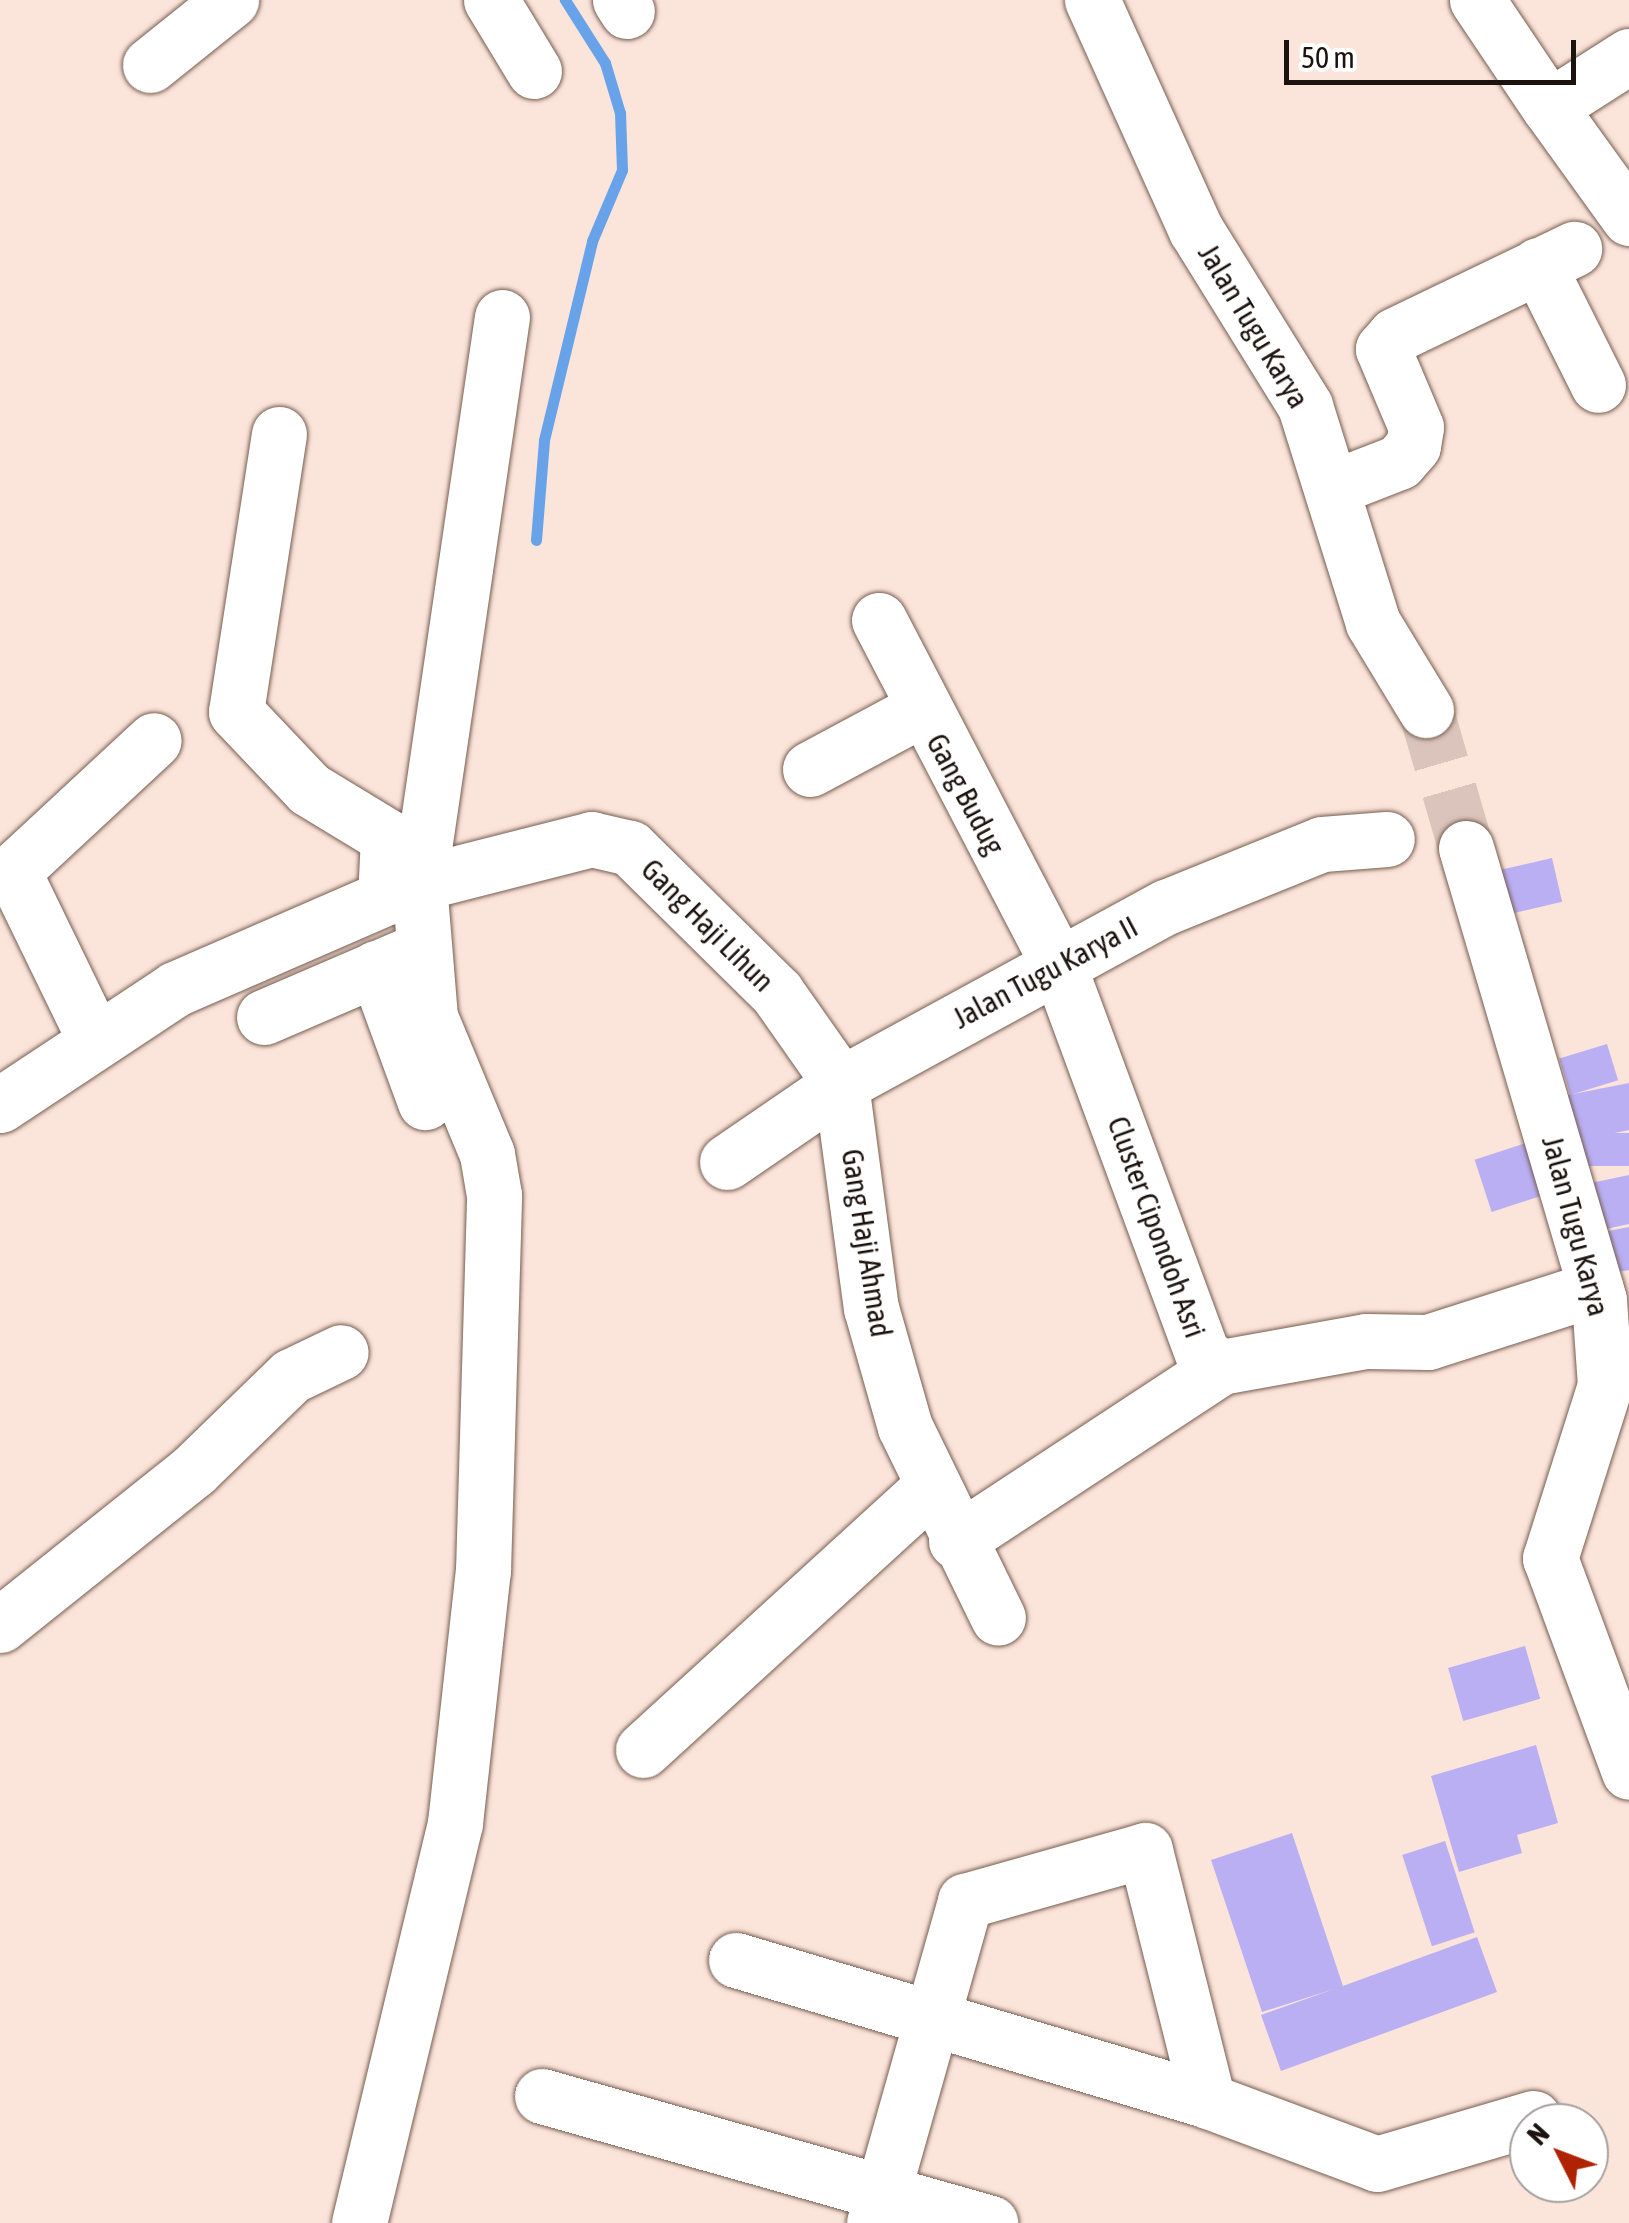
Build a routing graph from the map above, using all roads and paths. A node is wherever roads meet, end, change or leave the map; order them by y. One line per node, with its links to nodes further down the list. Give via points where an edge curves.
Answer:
1 (232, 0): 6 (street)
2 (490, 0): 7 (street)
3 (1092, 0): 13 (street, Jalan Tugu Karya, via 1196,230 1305,406)
4 (1476, 0): 8 (street)
5 (1629, 56): 8 (street)
6 (150, 65)
7 (534, 71)
8 (1549, 106): 9 (street)
9 (1629, 218)
10 (502, 317): 21 (street)
11 (1598, 385): 13 (street, via 1556,257 1395,335 1383,349 1416,427 1413,446 1399,462)
12 (279, 434): 21 (street, via 236,712 309,789 388,838)
13 (1332, 488): 16 (street, Jalan Tugu Karya, via 1373,623)
14 (879, 620): 15 (street, Gang Budug)
15 (922, 709): 18 (street); 23 (street, Gang Budug)
16 (1426, 710)
17 (154, 740): 25 (street, via 14,872)
18 (810, 768)
19 (1388, 839): 23 (street, Jalan Tugu Karya II, via 1322,844)
20 (1466, 848): 30 (street, Jalan Tugu Karya)
21 (402, 891): 22 (street); 25 (street, Gang Haji Lihun, via 174,990); 26 (street, Gang Haji Lihun, via 591,838 630,848 777,993)
22 (400, 958): 24 (street); 27 (street); 46 (street, via 488,1154 494,1195 483,1572 455,1824)
23 (1058, 964): 26 (street, Jalan Tugu Karya II); 32 (street, Cluster Cipondoh Asri, via 1203,1355)
24 (264, 1017)
25 (94, 1038): 28 (street, Gang Haji Lihun)
26 (841, 1084): 29 (street, Jalan Tugu Karya II); 34 (street, Gang Haji Ahmad, via 871,1308)
27 (425, 1102)
28 (0, 1105)
29 (727, 1162)
30 (1596, 1288): 32 (street, Cluster Cipondoh Asri, via 1402,1345 1366,1341); 33 (street, Jalan Tugu Karya)
31 (340, 1352): 37 (street, via 291,1376 194,1470)
32 (1221, 1367): 35 (street)
33 (1617, 1386): 39 (street, Jalan Tugu Karya, via 1550,1558)
34 (931, 1488): 35 (street, Gang Haji Ahmad); 38 (street)
35 (956, 1540): 36 (street, Gang Haji Ahmad)
36 (998, 1618)
37 (0, 1625)
38 (643, 1750)
39 (1629, 1772)
40 (736, 1960): 41 (street)
41 (933, 2016): 43 (street); 43 (street, via 964,1901 1145,1850); 45 (street)
42 (542, 2096): 45 (street)
43 (1208, 2101): 44 (street, via 1377,2164)
44 (1509, 2125)
45 (878, 2208): 47 (street)
46 (359, 2223)
47 (990, 2223)

